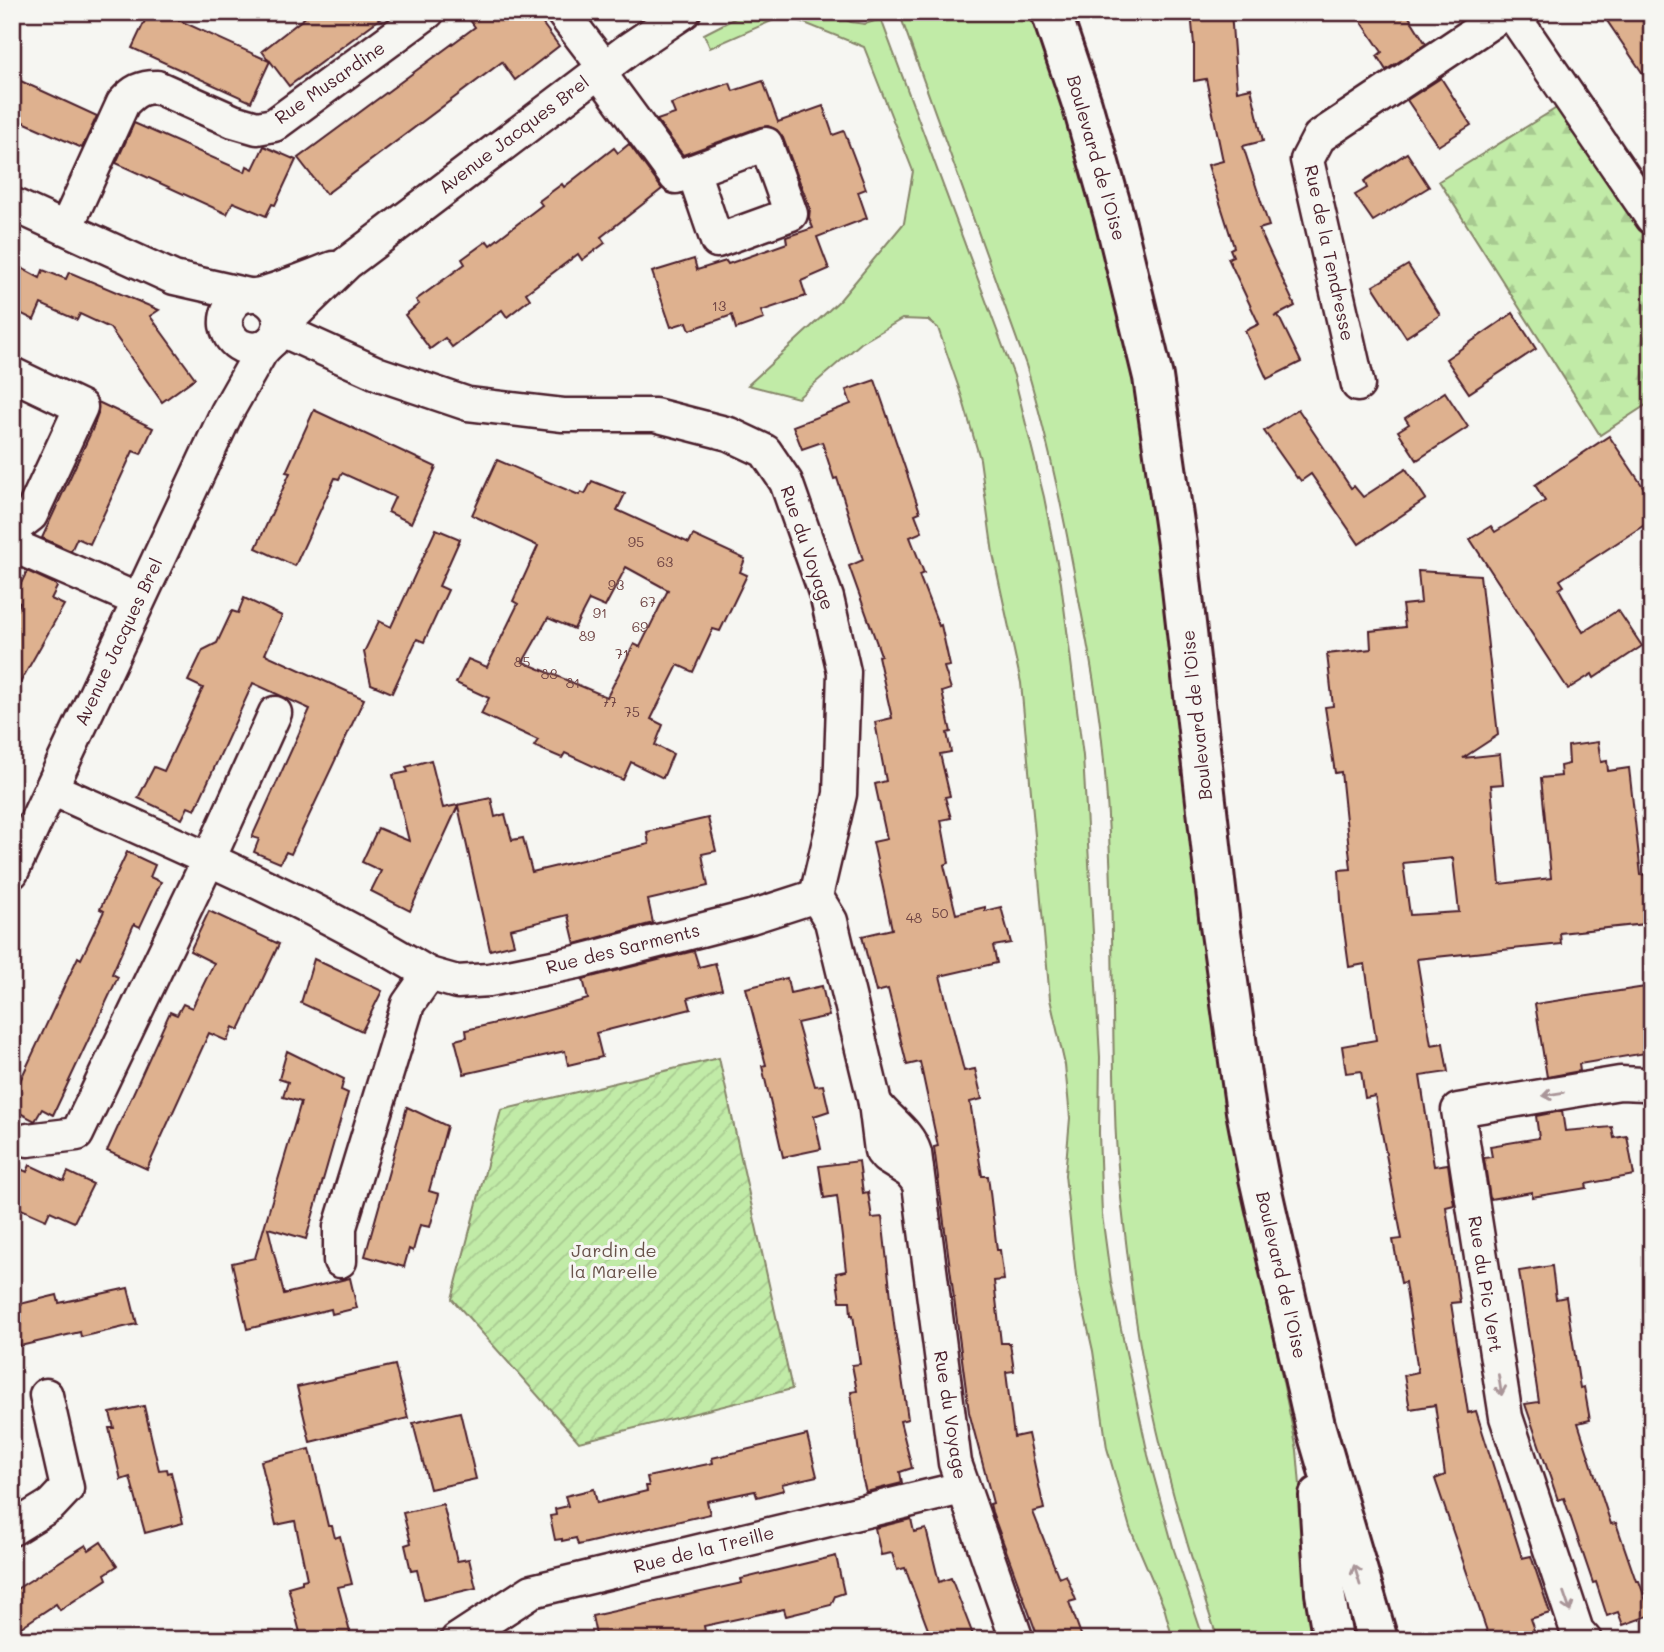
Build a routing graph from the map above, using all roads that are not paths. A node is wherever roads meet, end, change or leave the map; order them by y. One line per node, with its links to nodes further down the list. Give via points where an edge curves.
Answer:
1 (428, 12): 10 (street, Rue Musardine, via 274,125 257,128 233,121 157,87 132,93 123,103)
2 (562, 12): 6 (street)
3 (684, 12): 6 (street, Avenue Jacques Brel)
4 (1051, 12): 31 (main road, Boulevard de l'Oise, via 1114,216 1153,377 1244,1098)
5 (1508, 12): 9 (street); 17 (street, Rue de la Tendresse, via 1319,137 1307,160)
6 (601, 69): 7 (street, via 676,177); 11 (street, Avenue Jacques Brel)
7 (693, 171)
8 (12, 204): 10 (street)
9 (1652, 218)
10 (66, 228): 12 (street)
11 (347, 263): 13 (street, Avenue Jacques Brel); 15 (street, Avenue Jacques Brel)
12 (174, 278): 13 (street); 14 (street)
13 (253, 295): 14 (street, via 240,298 228,311); 15 (street, via 273,303 278,311)
14 (228, 332): 15 (street, via 244,348 253,349); 18 (street, Avenue Jacques Brel, via 233,373)
15 (274, 336): 18 (street, Avenue Jacques Brel); 25 (street, Rue du Voyage, via 468,404 563,415 655,415 729,434 765,452 786,482 827,598 844,672 840,794)
16 (12, 374): 19 (street, via 80,407 31,515)
17 (1358, 384)
18 (228, 412): 20 (street, Avenue Jacques Brel)
19 (14, 533): 20 (street)
20 (138, 600): 22 (street, Avenue Jacques Brel)
21 (275, 713): 23 (street)
22 (52, 789): 23 (street, Rue des Sarments); 24 (street, Avenue Jacques Brel)
23 (209, 859): 26 (street, Rue des Sarments, via 369,937); 28 (street, via 77,1134)
24 (12, 872)
25 (816, 896): 26 (street, Rue des Sarments, via 577,962 489,980 457,982); 32 (street, Rue du Voyage, via 831,921 875,1103 905,1133 918,1167 948,1422)
26 (429, 974): 29 (street, via 408,1004 341,1227)
27 (1652, 1087): 38 (street, Rue du Pic Vert, one-way to 38, via 1620,1083 1458,1110 1506,1417 1577,1631)
28 (28, 1140)
29 (340, 1261)
30 (46, 1395): 33 (street, via 67,1488 51,1505)
31 (1315, 1424): 36 (main road, Boulevard de l'Oise, via 1325,1592); 37 (main road, Boulevard de l'Oise, one-way to 31)
32 (962, 1488): 34 (street, Rue de la Treille, via 533,1591); 35 (street, Rue du Voyage)
33 (12, 1529)
34 (457, 1640)
35 (1017, 1640)
36 (1333, 1640)
37 (1378, 1640)
38 (1585, 1640)

